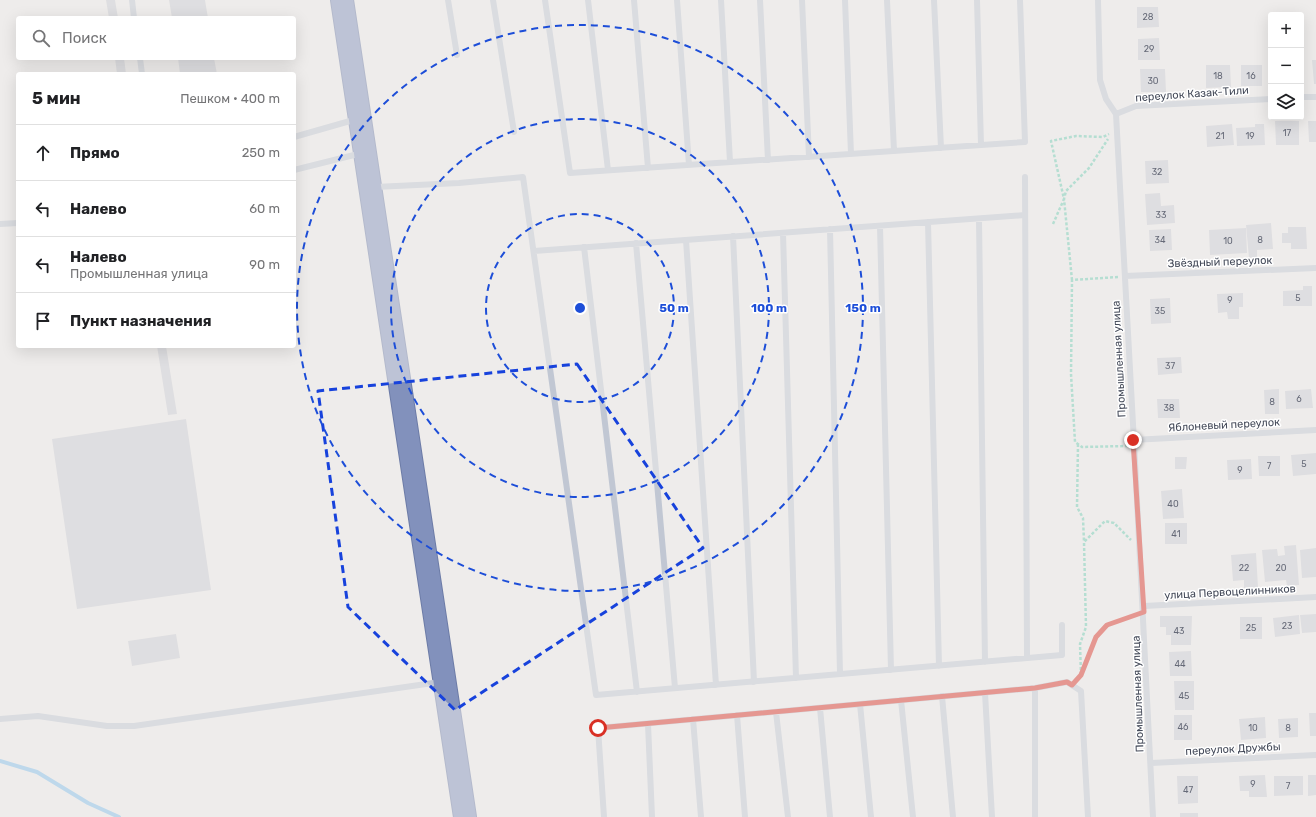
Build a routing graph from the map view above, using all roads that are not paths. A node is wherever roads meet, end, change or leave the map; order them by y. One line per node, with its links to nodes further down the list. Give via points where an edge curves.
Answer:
1 (132, 0): 18 (lane)
2 (342, 0): 26 (highway)
3 (448, 0): 19 (lane)
4 (494, 0): 27 (lane)
5 (545, 0): 40 (lane, via 570,173)
6 (588, 0): 40 (lane)
7 (634, 0): 38 (lane)
8 (677, 0): 37 (lane)
9 (721, 0): 36 (lane)
10 (760, 0): 35 (lane)
11 (802, 0): 34 (lane)
12 (845, 0): 33 (lane)
13 (887, 0): 31 (lane)
14 (934, 0): 30 (lane)
15 (977, 0): 29 (lane)
16 (1020, 0): 29 (lane, via 1025,142)
17 (1098, 0): 25 (lane, Промышленная улица, via 1100,80 1106,99)
18 (134, 16)
19 (457, 55)
20 (140, 60): 21 (lane)
21 (142, 72)
22 (1304, 97): 23 (lane)
23 (1316, 97)
24 (1268, 99): 25 (lane, переулок Казак-Тили, via 1136,106)
25 (1116, 114): 57 (lane, Промышленная улица)
26 (360, 118): 28 (lane); 32 (highway)
27 (514, 132)
28 (296, 136)
29 (981, 145): 30 (lane)
30 (941, 148): 31 (lane)
31 (894, 151): 33 (lane)
32 (366, 153): 39 (lane); 42 (highway)
33 (852, 154): 34 (lane)
34 (809, 157): 35 (lane)
35 (768, 160): 36 (lane)
36 (730, 162): 37 (lane)
37 (689, 165): 38 (lane)
38 (648, 168): 40 (lane)
39 (296, 170)
40 (608, 170)
41 (1025, 177): 43 (lane)
42 (371, 187): 55 (lane, via 523,177); 69 (highway)
43 (1025, 215): 44 (lane); 63 (lane)
44 (979, 219): 45 (lane); 64 (lane)
45 (928, 222): 48 (lane); 65 (lane)
46 (16, 223): 47 (lane)
47 (0, 224)
48 (880, 226): 49 (lane); 66 (lane)
49 (830, 230): 50 (lane); 67 (lane)
50 (783, 233): 51 (lane); 68 (lane)
51 (733, 236): 52 (lane); 70 (lane)
52 (686, 240): 53 (lane); 71 (lane)
53 (636, 244): 54 (lane); 72 (lane)
54 (584, 247): 55 (lane); 74 (lane)
55 (534, 251): 74 (lane, via 596,695)
56 (1316, 268): 57 (lane, Звёздный переулок)
57 (1125, 276): 59 (lane, Промышленная улица)
58 (1316, 430): 59 (lane, Яблоневый переулок)
59 (1133, 442): 61 (lane, Промышленная улица)
60 (1316, 597): 61 (lane, улица Первоцелинников)
61 (1144, 609): 86 (lane, Промышленная улица)
62 (1062, 625): 63 (lane, via 1062,655)
63 (1027, 658): 64 (lane)
64 (985, 662): 65 (lane)
65 (939, 666): 66 (lane)
66 (891, 670): 67 (lane)
67 (840, 674): 68 (lane)
68 (796, 678): 70 (lane)
69 (444, 681): 82 (lane, via 134,726 107,726 38,716); 87 (highway)
70 (754, 682): 71 (lane)
71 (716, 685): 72 (lane)
72 (675, 688): 74 (lane)
73 (1035, 688): 75 (lane); 98 (lane); 99 (lane, via 1067,682 1081,691)
74 (637, 692)
75 (985, 693): 76 (lane); 97 (lane)
76 (942, 696): 77 (lane); 96 (lane)
77 (901, 700): 78 (lane); 95 (lane)
78 (860, 704): 79 (lane); 94 (lane)
79 (820, 708): 80 (lane); 93 (lane)
80 (776, 712): 81 (lane); 92 (lane)
81 (737, 715): 83 (lane); 91 (lane)
82 (0, 719)
83 (693, 719): 84 (lane); 90 (lane)
84 (648, 724): 88 (lane, via 598,728); 89 (lane)
85 (1316, 754): 86 (lane, переулок Дружбы)
86 (1151, 763): 100 (lane, Промышленная улица)
87 (465, 817)
88 (604, 817)
89 (652, 817)
90 (701, 817)
91 (745, 817)
92 (788, 817)
93 (830, 817)
94 (871, 817)
95 (913, 817)
96 (953, 817)
97 (992, 817)
98 (1035, 817)
99 (1088, 817)
100 (1153, 817)

